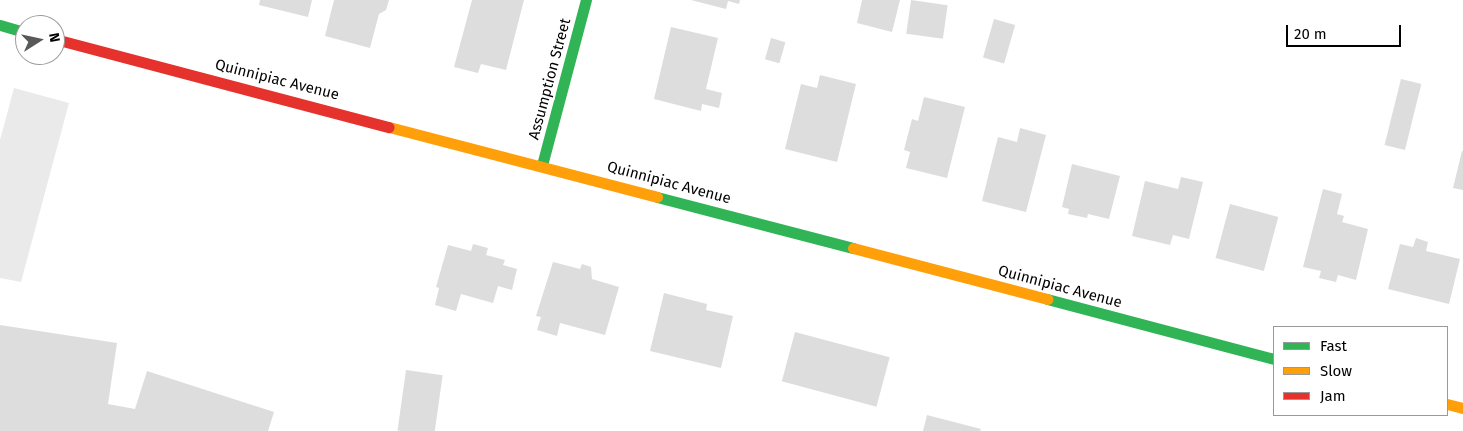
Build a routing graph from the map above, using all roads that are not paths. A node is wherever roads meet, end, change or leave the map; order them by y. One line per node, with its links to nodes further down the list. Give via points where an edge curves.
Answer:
1 (586, 0): 5 (main road, Assumption Street)
2 (0, 25): 3 (main road)
3 (15, 29)
4 (65, 42): 5 (main road, Quinnipiac Avenue)
5 (542, 165): 6 (main road, Quinnipiac Avenue)
6 (1273, 359)
7 (1448, 404): 8 (main road)
8 (1463, 408)

